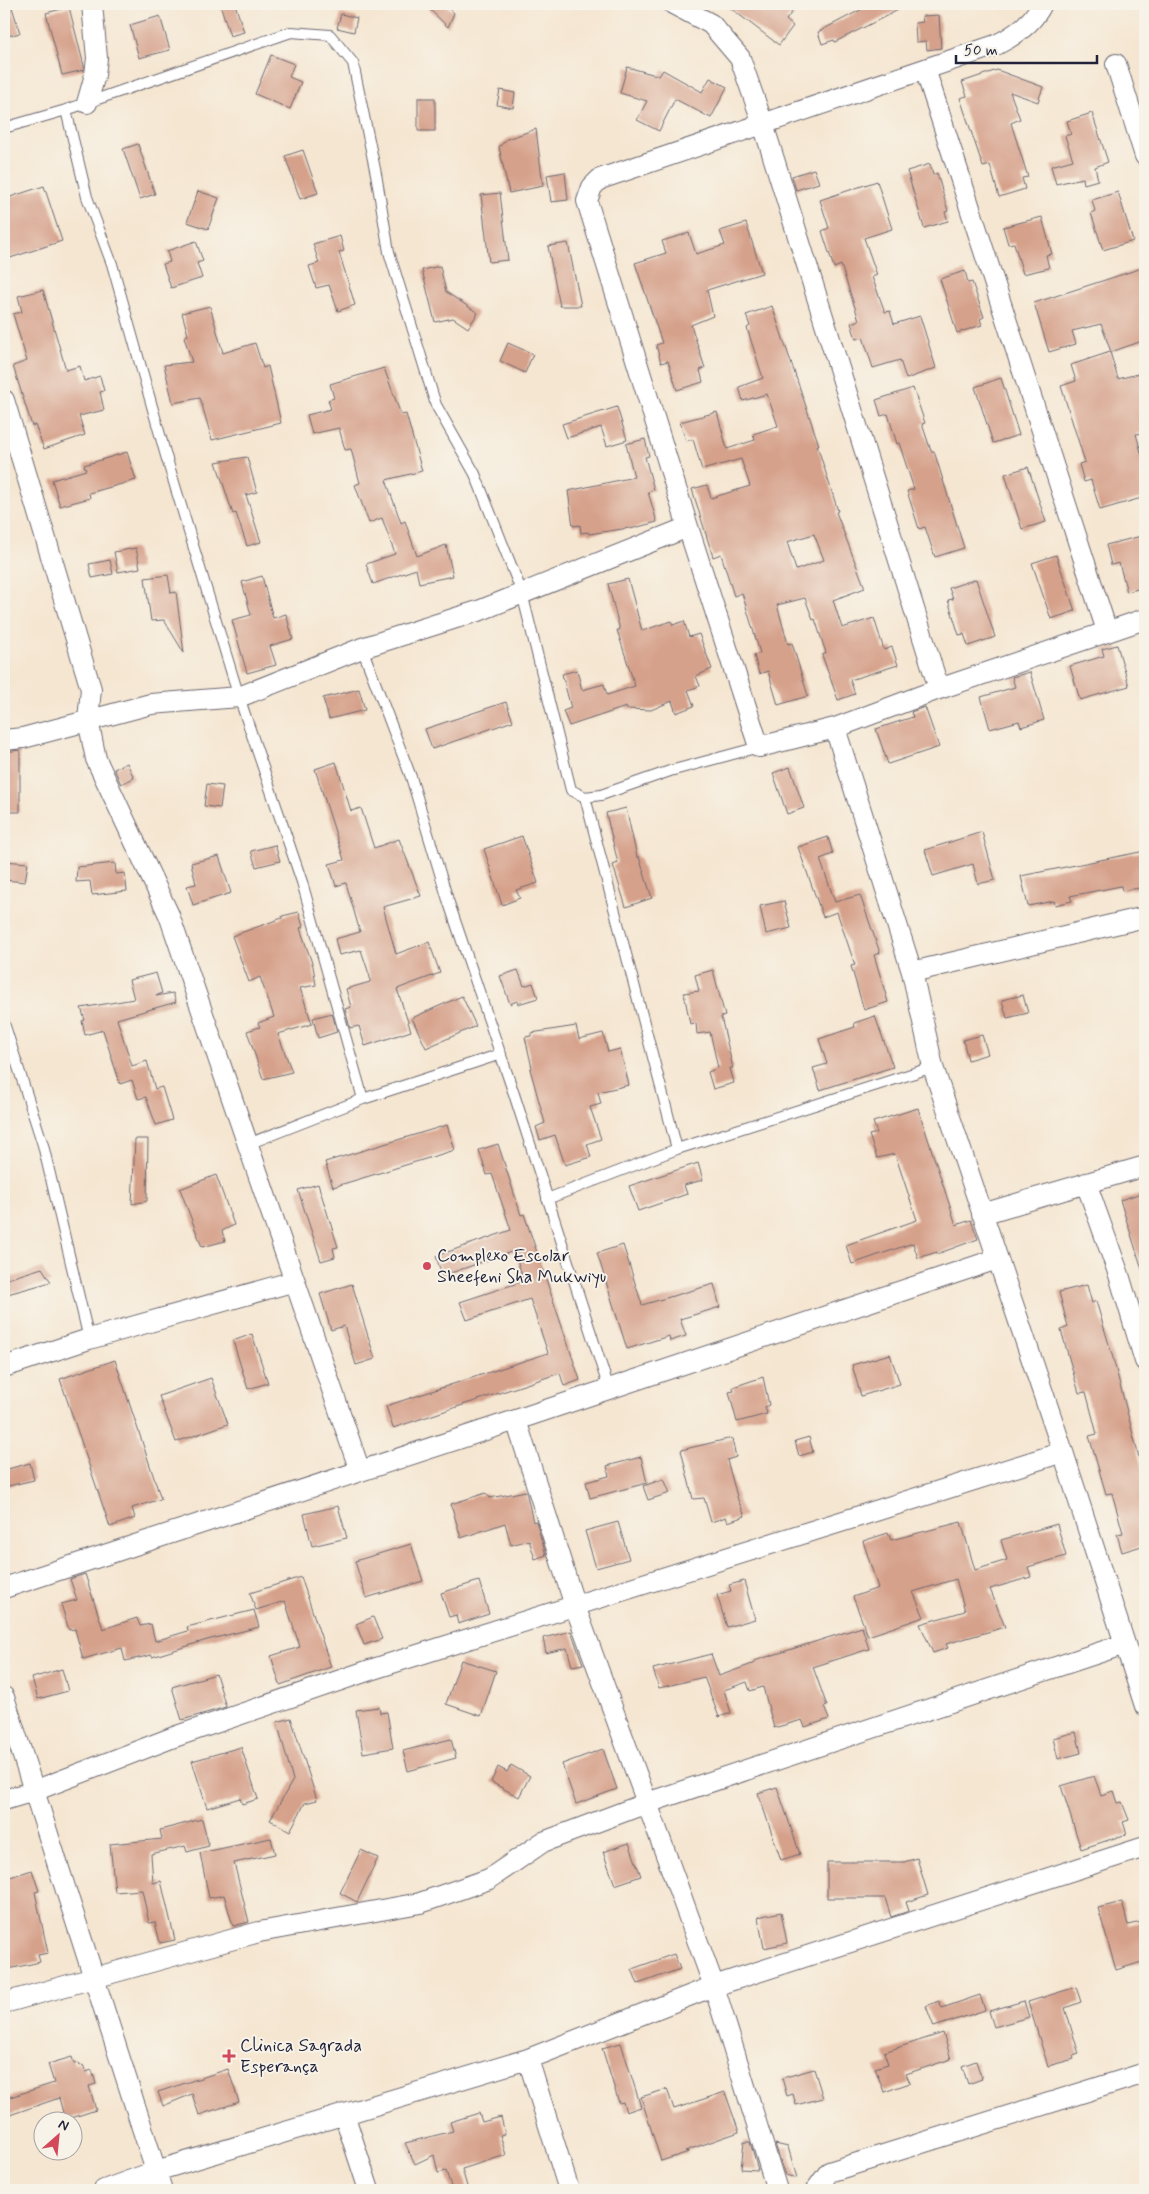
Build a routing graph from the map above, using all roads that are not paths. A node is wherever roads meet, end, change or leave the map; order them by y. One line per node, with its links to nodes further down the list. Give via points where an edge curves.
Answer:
1 (92, 4): 6 (street, via 97,58)
2 (672, 4): 8 (street, via 711,24 740,58)
3 (1042, 4): 5 (street, via 1014,36)
4 (1116, 64): 10 (street)
5 (925, 69): 8 (street); 15 (street)
6 (87, 103): 7 (lane); 13 (lane, via 291,32 330,35 353,63 389,252 436,404 475,474)
7 (66, 110): 9 (lane); 18 (lane, via 87,197 112,264)
8 (763, 124): 12 (street, via 600,179 592,186 587,201); 17 (street)
9 (4, 128)
10 (1145, 156)
11 (4, 400): 19 (street, via 91,690)
12 (688, 527): 13 (street); 22 (street)
13 (522, 593): 16 (street, via 481,610); 23 (lane, via 571,790)
14 (1145, 619): 15 (street)
15 (1107, 631): 17 (street)
16 (362, 648): 18 (street); 27 (lane, via 411,777 448,900)
17 (939, 689): 20 (street)
18 (239, 697): 19 (street, via 151,704); 29 (lane, via 302,882)
19 (88, 720): 21 (street, via 24,738); 30 (street, via 96,759 169,915)
20 (835, 728): 22 (street); 25 (street)
21 (4, 740)
22 (759, 746): 23 (lane, via 601,795)
23 (585, 797): 31 (lane)
24 (1145, 917): 25 (street)
25 (912, 972): 28 (street)
26 (4, 1023): 38 (lane, via 43,1145)
27 (501, 1054): 29 (lane); 34 (lane)
28 (933, 1066): 31 (lane); 35 (street)
29 (363, 1099): 30 (lane)
30 (248, 1144): 37 (street)
31 (677, 1149): 34 (lane)
32 (1145, 1166): 33 (street)
33 (1086, 1183): 35 (street); 39 (street)
34 (547, 1199): 41 (lane)
35 (982, 1214): 36 (street)
36 (997, 1258): 41 (street); 43 (street)
37 (295, 1281): 38 (street); 44 (street)
38 (89, 1339): 40 (street)
39 (1145, 1361)
40 (4, 1367)
41 (609, 1389): 42 (street)
42 (516, 1420): 44 (street); 46 (street)
43 (1063, 1452): 46 (street); 47 (street)
44 (360, 1471): 45 (street)
45 (4, 1588)
46 (574, 1606): 50 (street, via 174,1736); 52 (street)
47 (1125, 1644): 49 (street); 52 (street)
48 (4, 1697): 50 (street)
49 (1145, 1706)
50 (34, 1790): 51 (street); 54 (street)
51 (4, 1800)
52 (647, 1802): 54 (street, via 543,1842 489,1879 420,1903 259,1932); 55 (street)
53 (1145, 1847): 55 (street)
54 (94, 1978): 56 (street); 60 (street)
55 (714, 1986): 57 (street); 64 (street)
56 (4, 2003)
57 (528, 2059): 59 (street); 63 (street)
58 (1145, 2073): 65 (street, via 829,2172)
59 (344, 2114): 60 (street); 62 (street)
60 (159, 2181): 61 (street)
61 (104, 2190)
62 (369, 2190)
63 (569, 2190)
64 (777, 2190)
65 (816, 2190)

